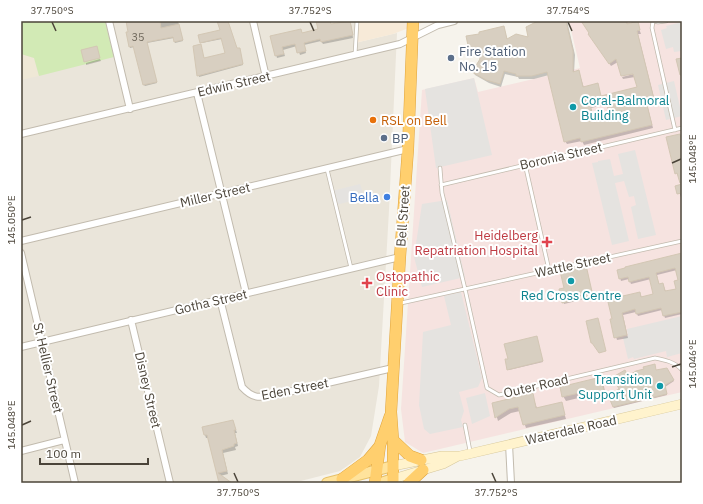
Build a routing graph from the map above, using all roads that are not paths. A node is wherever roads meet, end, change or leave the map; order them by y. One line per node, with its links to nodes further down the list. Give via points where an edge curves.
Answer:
1 (109, 21): 14 (street)
2 (253, 21): 12 (street)
3 (358, 21): 11 (lane)
4 (414, 21): 10 (highway, Bell Street)
5 (434, 21): 9 (street)
6 (454, 21): 9 (street, Edwin Street)
7 (653, 21): 8 (lane); 16 (lane, via 652,28)
8 (666, 21)
9 (443, 24): 10 (street, Edwin Street)
10 (413, 37): 11 (street, Edwin Street, via 400,44); 18 (highway, Bell Street)
11 (355, 56): 12 (street, Edwin Street)
12 (266, 77): 13 (street, Edwin Street)
13 (197, 93): 14 (street, Edwin Street); 23 (street)
14 (130, 109): 17 (street, Edwin Street)
15 (682, 128): 16 (lane, Boronia Street)
16 (675, 130): 19 (lane, Boronia Street)
17 (21, 134)
18 (408, 149): 20 (street, Miller Street); 27 (highway, Bell Street)
19 (525, 164): 22 (lane, Boronia Street); 29 (lane)
20 (327, 168): 23 (street, Miller Street); 28 (lane)
21 (440, 168): 22 (lane, Outer Road)
22 (441, 185): 30 (lane, Outer Road)
23 (222, 193): 24 (street, Miller Street); 31 (street)
24 (21, 241)
25 (682, 241): 29 (lane, Wattle Street)
26 (21, 253): 35 (street, St Hellier Street)
27 (400, 256): 28 (street, Gotha Street); 33 (highway, Bell Street)
28 (351, 268): 31 (street, Gotha Street)
29 (549, 270): 30 (lane, Wattle Street)
30 (465, 289): 33 (lane, Wattle Street); 38 (lane, Outer Road, via 487,388 499,395 655,358 677,365)
31 (246, 293): 32 (street, Gotha Street)
32 (220, 299): 34 (street, Gotha Street); 37 (street, Eden Street, via 242,387 249,395 275,395)
33 (398, 303): 37 (highway, Bell Street)
34 (131, 320): 35 (street, Gotha Street); 54 (street, Disney Street)
35 (42, 342): 36 (street, Gotha Street); 42 (street, St Hellier Street)
36 (21, 347)
37 (393, 368): 40 (highway, Bell Street)
38 (682, 370)
39 (682, 404): 44 (street, Waterdale Road)
40 (391, 412): 43 (highway, Bell Street); 45 (highway, Bell Street)
41 (465, 425): 47 (lane)
42 (64, 440): 46 (street); 53 (street, St Hellier Street)
43 (393, 440): 48 (highway); 49 (highway, Bell Street)
44 (509, 444): 47 (street, Waterdale Road); 59 (street)
45 (380, 445): 50 (highway, Bell Street); 51 (highway, via 368,460)
46 (21, 451)
47 (470, 453): 48 (street, Waterdale Road, via 443,464)
48 (422, 465): 49 (street, Waterdale Road); 52 (street, Waterdale Road); 58 (highway)
49 (393, 466): 50 (main road, Waterdale Road); 52 (highway, Bell Street)
50 (376, 470): 51 (main road, Waterdale Road); 56 (highway, Bell Street)
51 (342, 479): 55 (main road, Waterdale Road)
52 (393, 481): 57 (main road, Waterdale Road)
53 (75, 483)
54 (170, 483)
55 (326, 483)
56 (375, 483)
57 (381, 483)
58 (409, 483)
59 (510, 483)

